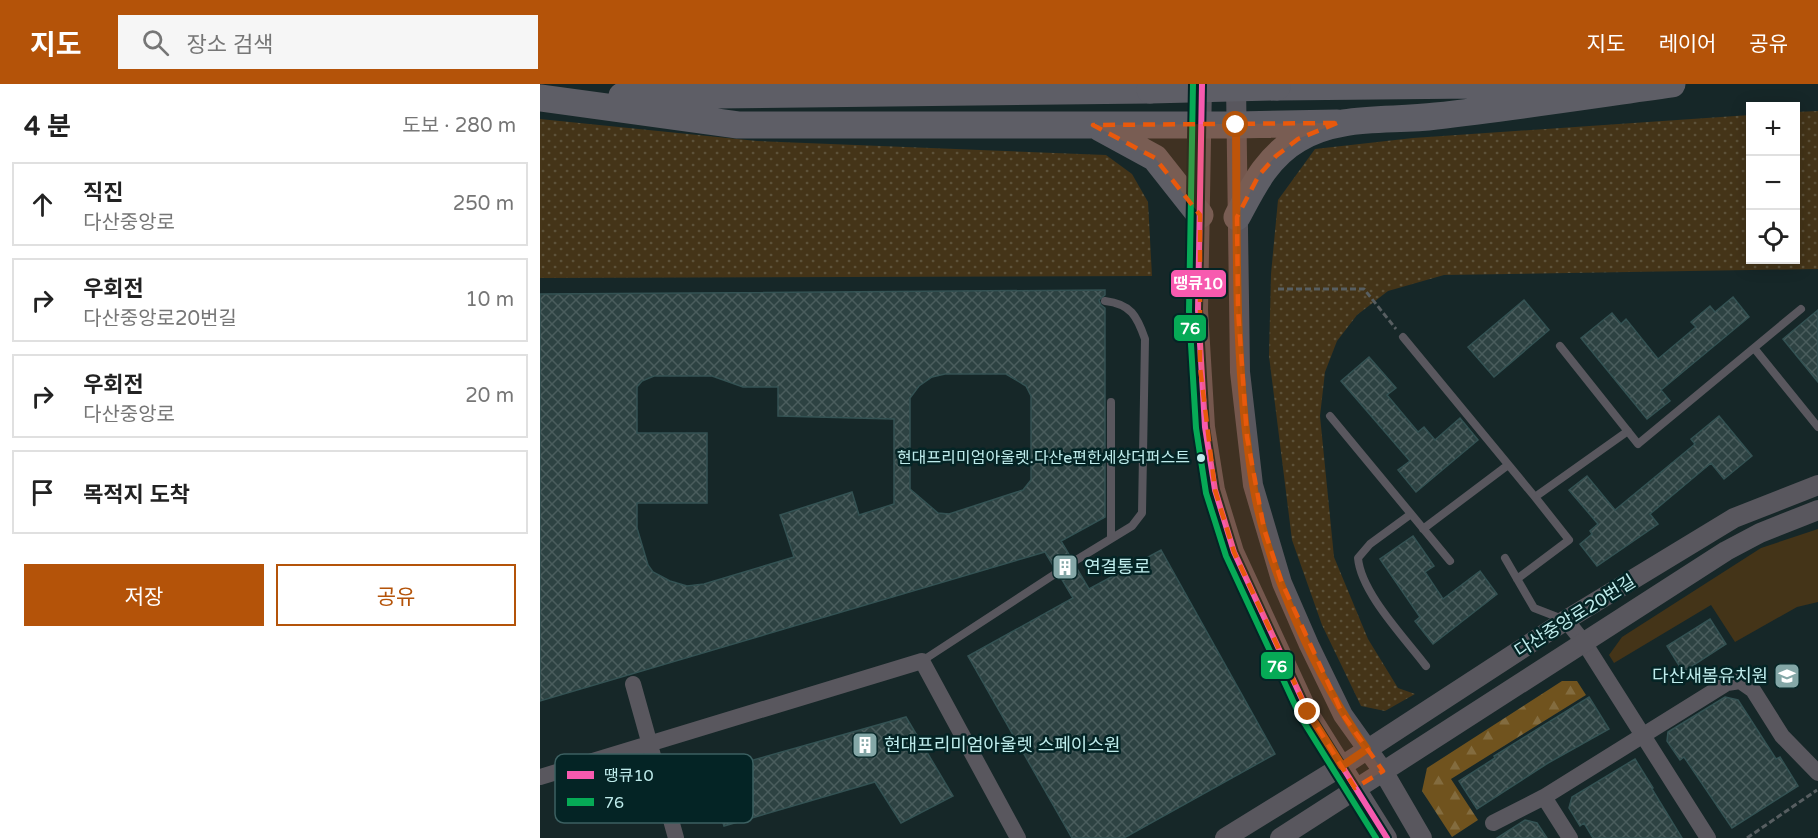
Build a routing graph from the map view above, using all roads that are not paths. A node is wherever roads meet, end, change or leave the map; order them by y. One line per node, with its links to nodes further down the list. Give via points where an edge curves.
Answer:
1 (1202, 84): 8 (street)
2 (1236, 84): 9 (street)
3 (1583, 84): 5 (highway, bridge)
4 (1672, 84): 6 (highway, via 1434,117)
5 (540, 98): 7 (highway, via 738,125)
6 (1337, 123): 9 (highway); 11 (highway, via 1298,139 1276,156 1260,175)
7 (1093, 125): 8 (highway); 10 (highway, via 1155,158)
8 (1202, 125): 9 (highway); 10 (street)
9 (1236, 125): 11 (street)
10 (1200, 215): 43 (street, via 1200,367 1215,490 1234,552 1278,649 1308,712)
11 (1237, 217): 40 (street, via 1240,372 1253,485 1282,583 1343,715)
12 (1105, 301): 27 (lane, via 1127,306 1138,318 1144,339 1142,513 1132,526)
13 (1801, 309): 16 (lane)
14 (1403, 337): 21 (lane)
15 (1560, 346): 20 (lane)
16 (1754, 348): 19 (lane); 20 (lane, via 1638,444)
17 (1111, 402): 27 (lane)
18 (1330, 416): 25 (lane)
19 (1818, 427)
20 (1628, 431): 23 (lane)
21 (1508, 465): 23 (lane); 26 (lane)
22 (1818, 485): 33 (street, 다산중앙로20번길, via 1734,518)
23 (1535, 497): 32 (lane, via 1569,540)
24 (1818, 510): 34 (street, 다산중앙로20번길, via 1726,551)
25 (1411, 514): 26 (lane); 36 (lane, via 1370,544 1358,558 1359,571)
26 (1424, 529): 29 (lane)
27 (1111, 538): 30 (lane)
28 (1505, 558): 32 (lane)
29 (1450, 561)
30 (1073, 562)
31 (1058, 572): 35 (lane)
32 (1517, 579): 33 (lane, via 1534,608)
33 (1566, 620): 34 (street); 40 (street, 다산중앙로20번길)
34 (1585, 644): 38 (street); 44 (street, 다산중앙로20번길)
35 (922, 661): 39 (street); 53 (street)
36 (1426, 666)
37 (633, 684): 39 (street)
38 (1641, 735): 45 (street, via 1727,683 1740,681 1753,690 1782,735); 49 (street); 59 (street)
39 (650, 746): 41 (street); 42 (street)
40 (1367, 749): 43 (street, 다산중앙로20번길); 44 (street)
41 (622, 754)
42 (652, 754)
43 (1342, 766): 48 (street); 54 (street, 다산중앙로20번길)
44 (1383, 771): 48 (street, 다산중앙로20번길); 57 (street)
45 (1818, 772)
46 (555, 773): 47 (street)
47 (540, 777)
48 (1355, 788): 55 (street, 다산중앙로20번길); 56 (street)
49 (1544, 796): 51 (street); 58 (street)
50 (672, 823): 52 (street)
51 (1493, 823)
52 (676, 838)
53 (1018, 838)
54 (1225, 838)
55 (1280, 838)
56 (1387, 838)
57 (1422, 838)
58 (1570, 838)
59 (1708, 838)

